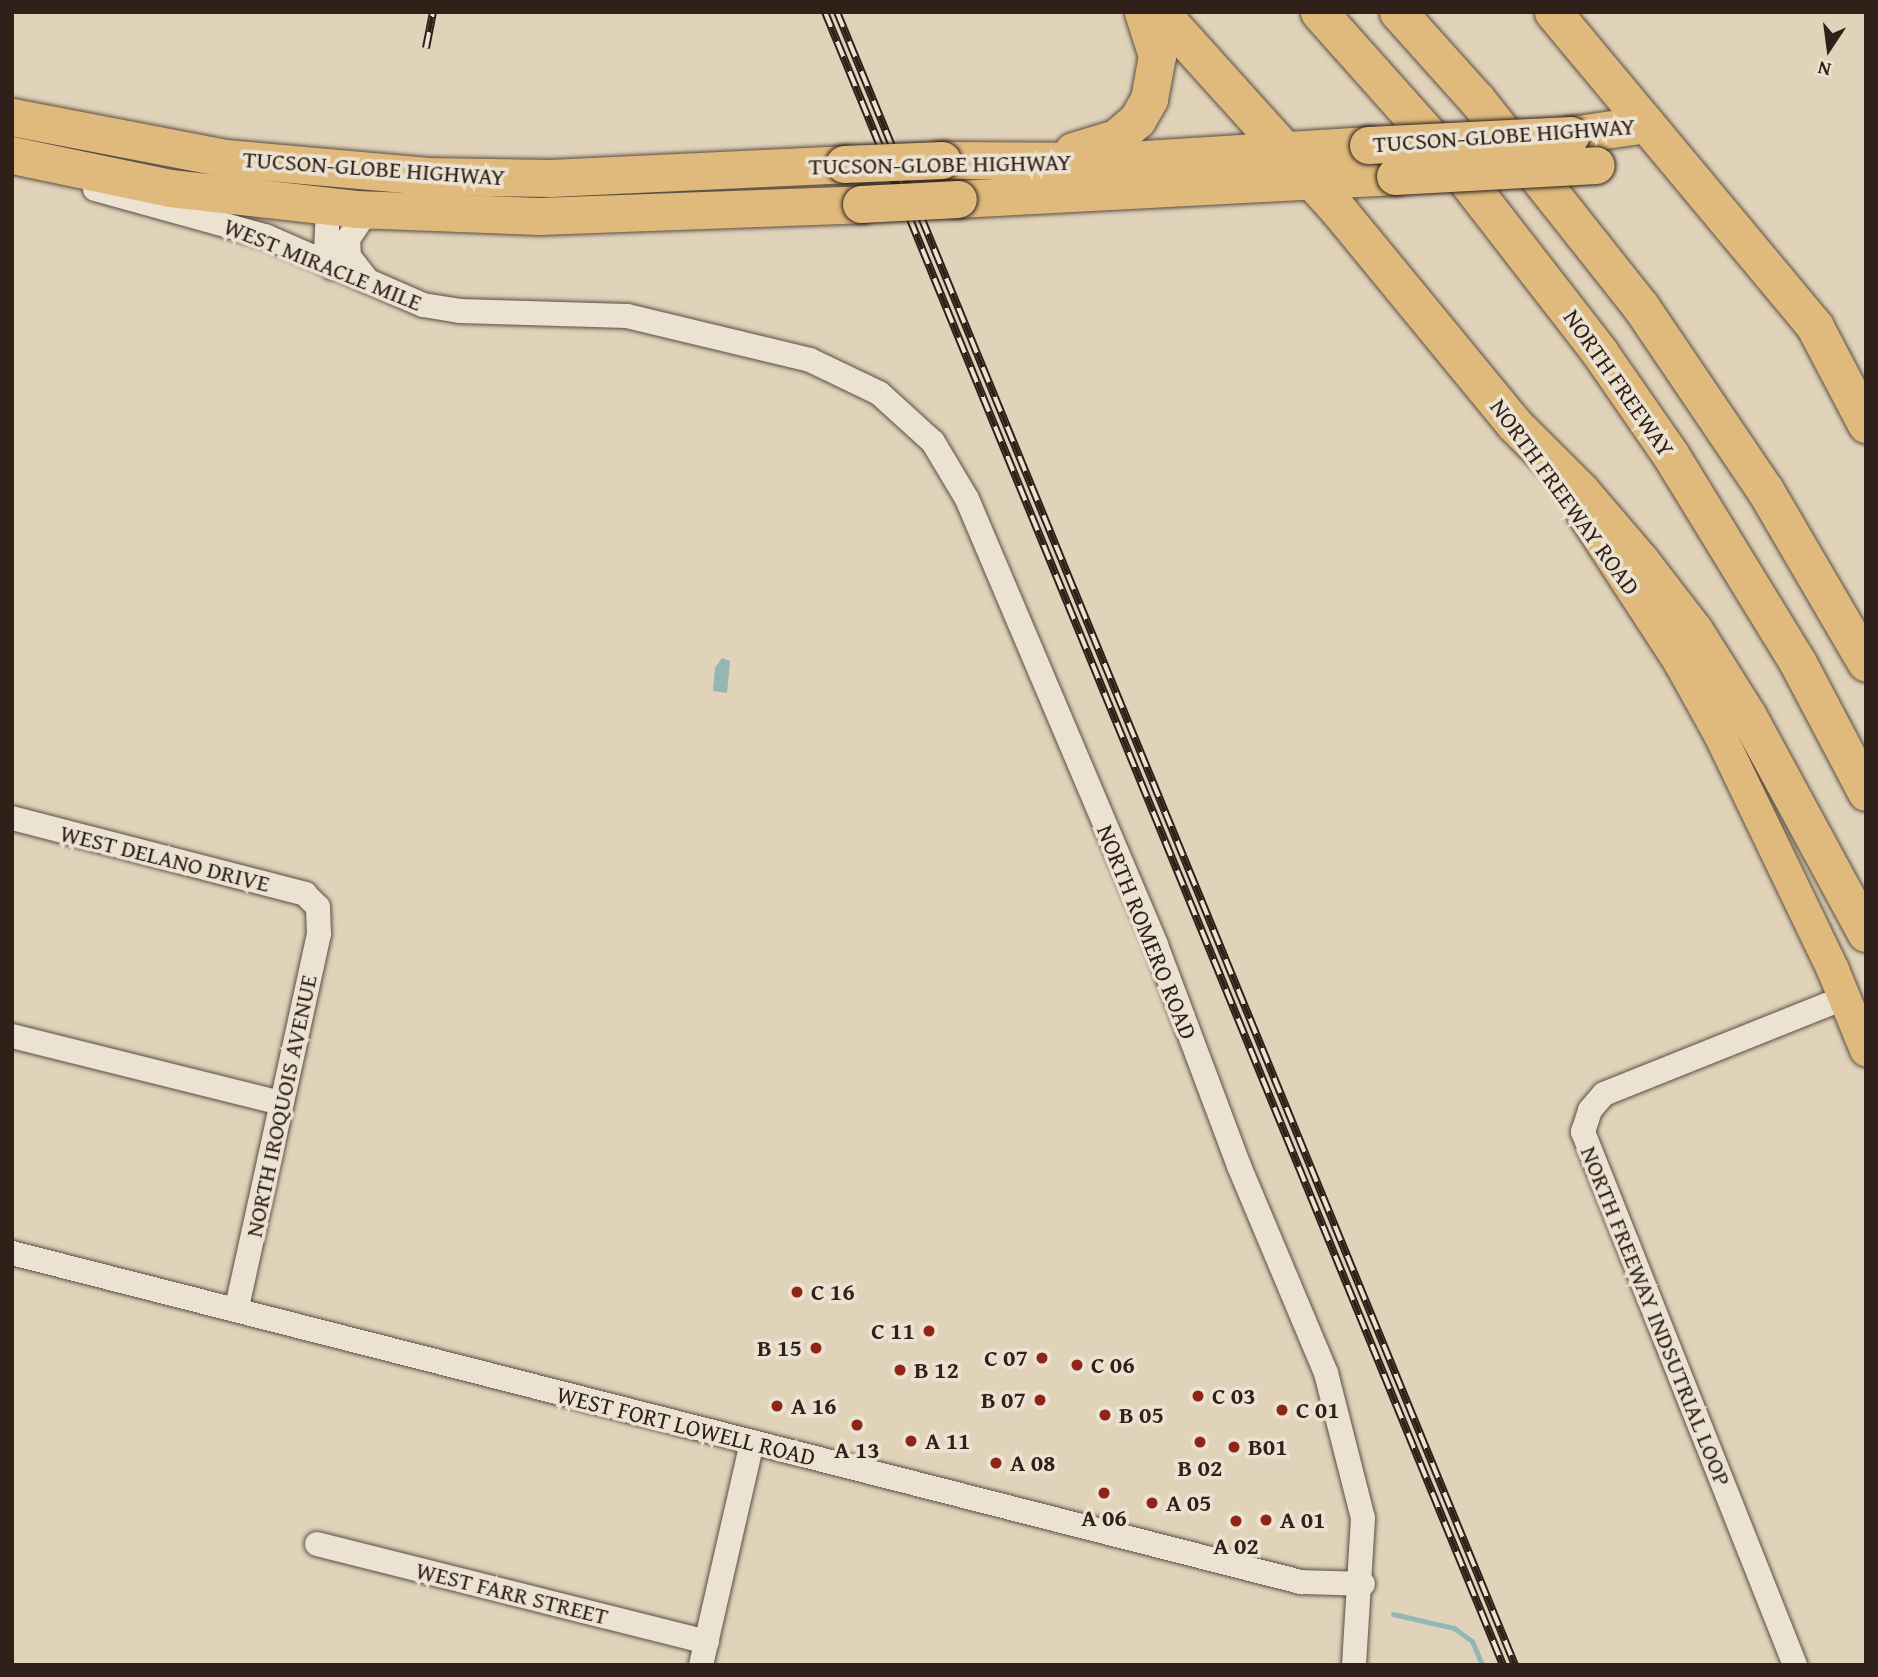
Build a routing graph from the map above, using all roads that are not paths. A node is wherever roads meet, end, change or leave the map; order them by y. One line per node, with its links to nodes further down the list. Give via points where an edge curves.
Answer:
1 (1143, 12): 11 (highway, via 1155,39 1157,73 1137,120 1116,138 1091,148)
2 (1160, 12): 8 (highway, NORTH FREEWAY ROAD)
3 (1319, 12): 25 (highway, NORTH FREEWAY, via 1449,158 1600,353 1670,454 1791,651)
4 (1398, 12): 24 (highway, via 1476,100 1641,307 1765,490)
5 (1553, 12): 7 (highway)
6 (26, 120): 9 (highway, TUCSON-GLOBE HIGHWAY)
7 (1646, 124): 8 (highway, TUCSON-GLOBE HIGHWAY, bridge, via 1571,135); 13 (highway, TUCSON-GLOBE HIGHWAY, bridge, via 1596,165); 19 (highway)
8 (1282, 148): 11 (highway, TUCSON-GLOBE HIGHWAY, via 1124,161 1031,163); 13 (highway, NORTH FREEWAY ROAD)
9 (206, 155): 12 (highway, TUCSON-GLOBE HIGHWAY); 14 (highway)
10 (22, 158): 14 (highway, TUCSON-GLOBE HIGHWAY); 17 (street, WEST MIRACLE MILE, via 90,188 265,236)
11 (1002, 159): 12 (highway, TUCSON-GLOBE HIGHWAY, bridge, via 503,178)
12 (278, 163): 15 (highway, via 321,182)
13 (1310, 180): 16 (highway, TUCSON-GLOBE HIGHWAY, bridge, via 576,215); 22 (highway, NORTH FREEWAY ROAD)
14 (200, 193): 15 (highway, TUCSON-GLOBE HIGHWAY)
15 (328, 207): 16 (highway, TUCSON-GLOBE HIGHWAY); 17 (street, via 326,251)
16 (410, 212): 18 (street, via 368,216 352,228 349,257)
17 (333, 268): 18 (street, WEST MIRACLE MILE)
18 (377, 288): 20 (street, WEST MIRACLE MILE, via 446,310 588,311 647,319)
19 (1815, 327): 21 (main road); 23 (highway)
20 (725, 338): 37 (street, NORTH ROMERO ROAD, via 810,360 859,380 918,425 958,480 1156,945 1239,1166 1326,1373 1363,1518)
21 (1866, 395)
22 (1514, 424): 28 (highway, via 1611,524 1694,630 1777,763); 29 (main road, NORTH FREEWAY ROAD, via 1577,505 1680,663 1721,737)
23 (1866, 424)
24 (1866, 663)
25 (1866, 792)
26 (12, 818): 27 (street, WEST DELANO DRIVE)
27 (323, 897): 32 (street, NORTH IROQUOIS AVENUE)
28 (1866, 933)
29 (1844, 998): 31 (main road, NORTH FREEWAY ROAD); 40 (street, NORTH FREEWAY INDSUTRIAL LOOP, via 1604,1094 1590,1110 1583,1132)
30 (12, 1036): 32 (street)
31 (1866, 1051)
32 (281, 1103): 34 (street, NORTH IROQUOIS AVENUE)
33 (12, 1253): 34 (street, WEST FORT LOWELL ROAD)
34 (236, 1310): 35 (street, WEST FORT LOWELL ROAD)
35 (751, 1443): 37 (street, WEST FORT LOWELL ROAD, via 1301,1582); 38 (street)
36 (317, 1544): 38 (street, WEST FARR STREET)
37 (1363, 1584): 39 (street, NORTH ROMERO ROAD)
38 (704, 1654)
39 (1354, 1665)
40 (1795, 1665)

